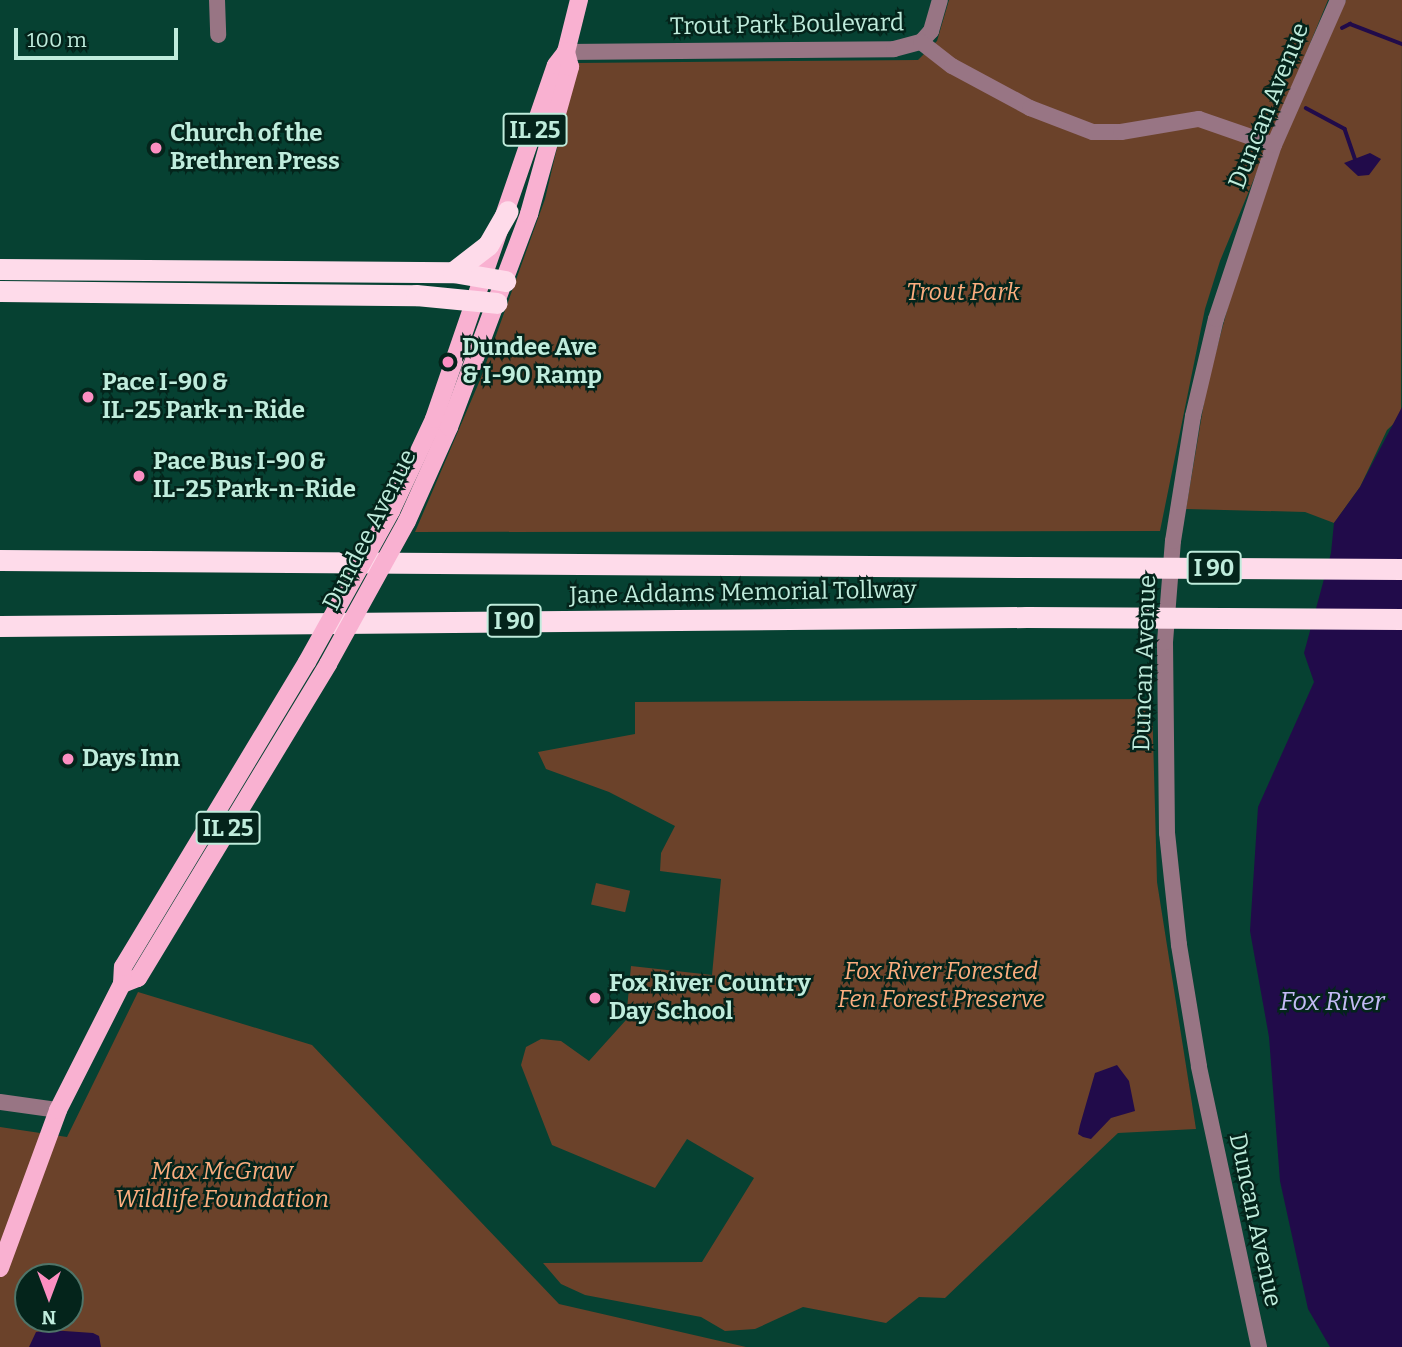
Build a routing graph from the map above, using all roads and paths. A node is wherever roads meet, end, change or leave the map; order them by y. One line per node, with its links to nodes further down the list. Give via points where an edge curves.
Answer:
1 (217, 0): 5 (street)
2 (579, 0): 7 (main road, Dundee Avenue / IL 25)
3 (940, 0): 6 (street, via 931,31)
4 (1338, 0): 8 (street, Duncan Avenue)
5 (218, 35)
6 (921, 43): 7 (street, Trout Park Boulevard, via 894,49); 8 (street, Trout Park Boulevard, via 952,66 1030,108 1093,132 1199,119)
7 (566, 52): 9 (main road, Dundee Avenue / IL 25, via 556,65); 12 (main road, Dundee Avenue / IL 25, via 570,67 529,214)
8 (1274, 145): 24 (street, Duncan Avenue, via 1223,296 1193,416 1173,541 1164,696 1167,833 1184,980)
9 (508, 211): 11 (highway, via 488,245); 12 (main road, Dundee Avenue / IL 25)
10 (0, 269): 11 (highway)
11 (453, 272): 12 (highway)
12 (495, 279): 14 (main road, Dundee Avenue / IL 25)
13 (0, 293): 14 (highway)
14 (487, 301): 15 (main road, Dundee Avenue / IL 25, via 434,419)
15 (399, 516): 20 (main road, Dundee Avenue / IL 25, bridge, via 122,967); 20 (main road, Dundee Avenue / IL 25, bridge, via 328,664 138,978)
16 (0, 561): 17 (highway, Jane Addams Memorial Tollway / I 90, bridge)
17 (1402, 569)
18 (1402, 620): 19 (highway, Jane Addams Memorial Tollway / I 90, bridge, via 1027,617)
19 (0, 626)
20 (122, 984): 22 (main road, Dundee Avenue / IL 25)
21 (0, 1102): 22 (street)
22 (58, 1110): 23 (main road, IL 25)
23 (0, 1268)
24 (1259, 1347)

